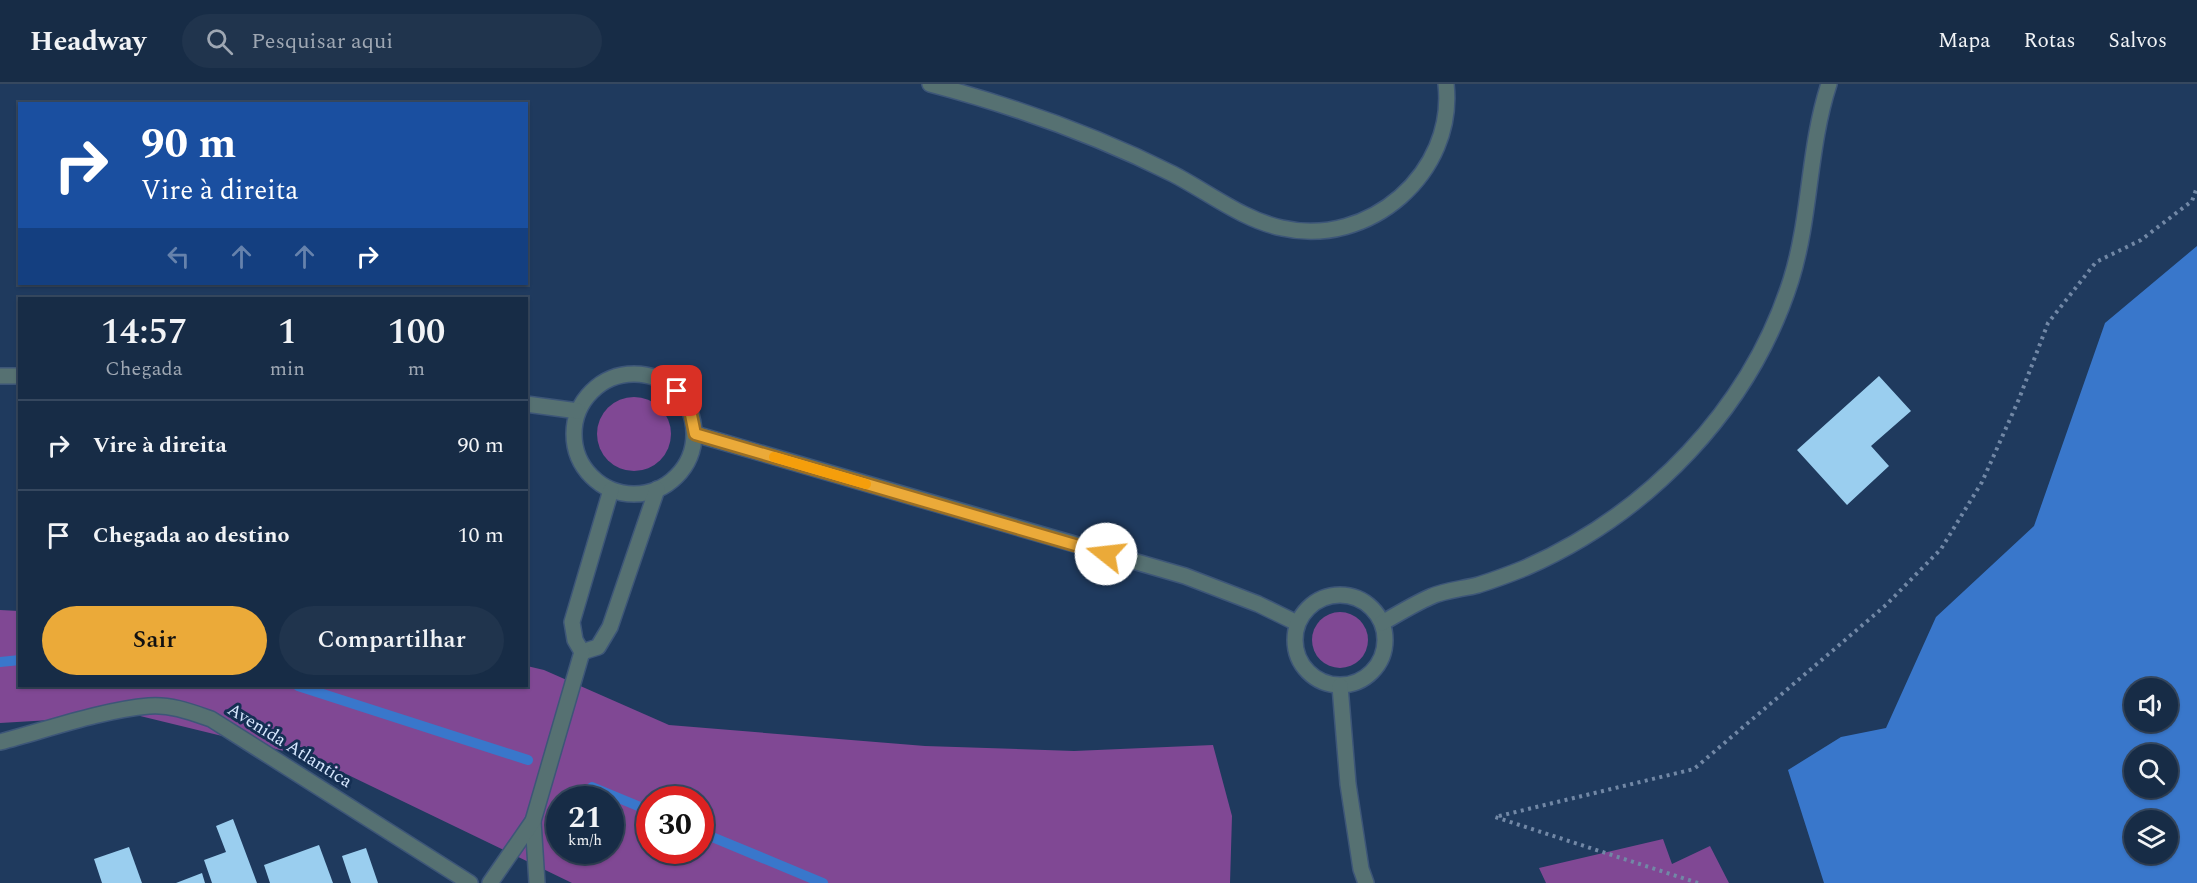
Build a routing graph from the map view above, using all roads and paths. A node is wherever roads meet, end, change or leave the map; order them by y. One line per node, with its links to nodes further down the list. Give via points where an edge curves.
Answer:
1 (930, 84): 2 (street, via 1039,117 1107,144 1173,174 1258,221 1282,229 1308,231 1357,224 1401,198 1430,162 1440,140 1446,118)
2 (1446, 84)
3 (1829, 84): 13 (street, via 1791,281 1756,360 1706,433 1645,495 1568,547 1524,568 1431,596)
4 (2197, 187): 22 (path, via 2192,201 2141,240 2096,262 2048,323 1982,482 1941,549 1886,604 1694,770 1495,817)
5 (0, 376): 6 (street)
6 (18, 376)
7 (528, 404): 8 (street)
8 (578, 411): 9 (street, via 591,391 611,378 634,374 657,378 677,391 690,410); 11 (street, via 573,434 578,457 591,477)
9 (695, 434): 10 (street, via 690,456 677,477); 12 (street, via 1185,576)
10 (657, 489): 11 (street, via 634,494); 14 (street, via 610,627 598,647)
11 (611, 490): 14 (street, via 572,622)
12 (1297, 623): 13 (street, via 1307,608 1322,598 1339,595 1357,598 1372,608); 15 (street, via 1293,641 1297,658 1307,673 1322,683)
13 (1382, 623): 15 (street, via 1386,640 1382,658 1372,673 1357,683)
14 (582, 652): 17 (street)
15 (1340, 686): 21 (street, via 1348,784)
16 (0, 742): 18 (street, Avenida Atlantica, via 149,706 183,709 212,719)
17 (533, 821): 19 (street); 20 (street)
18 (470, 883)
19 (490, 883)
20 (537, 883)
21 (1366, 883)
22 (1698, 883)

